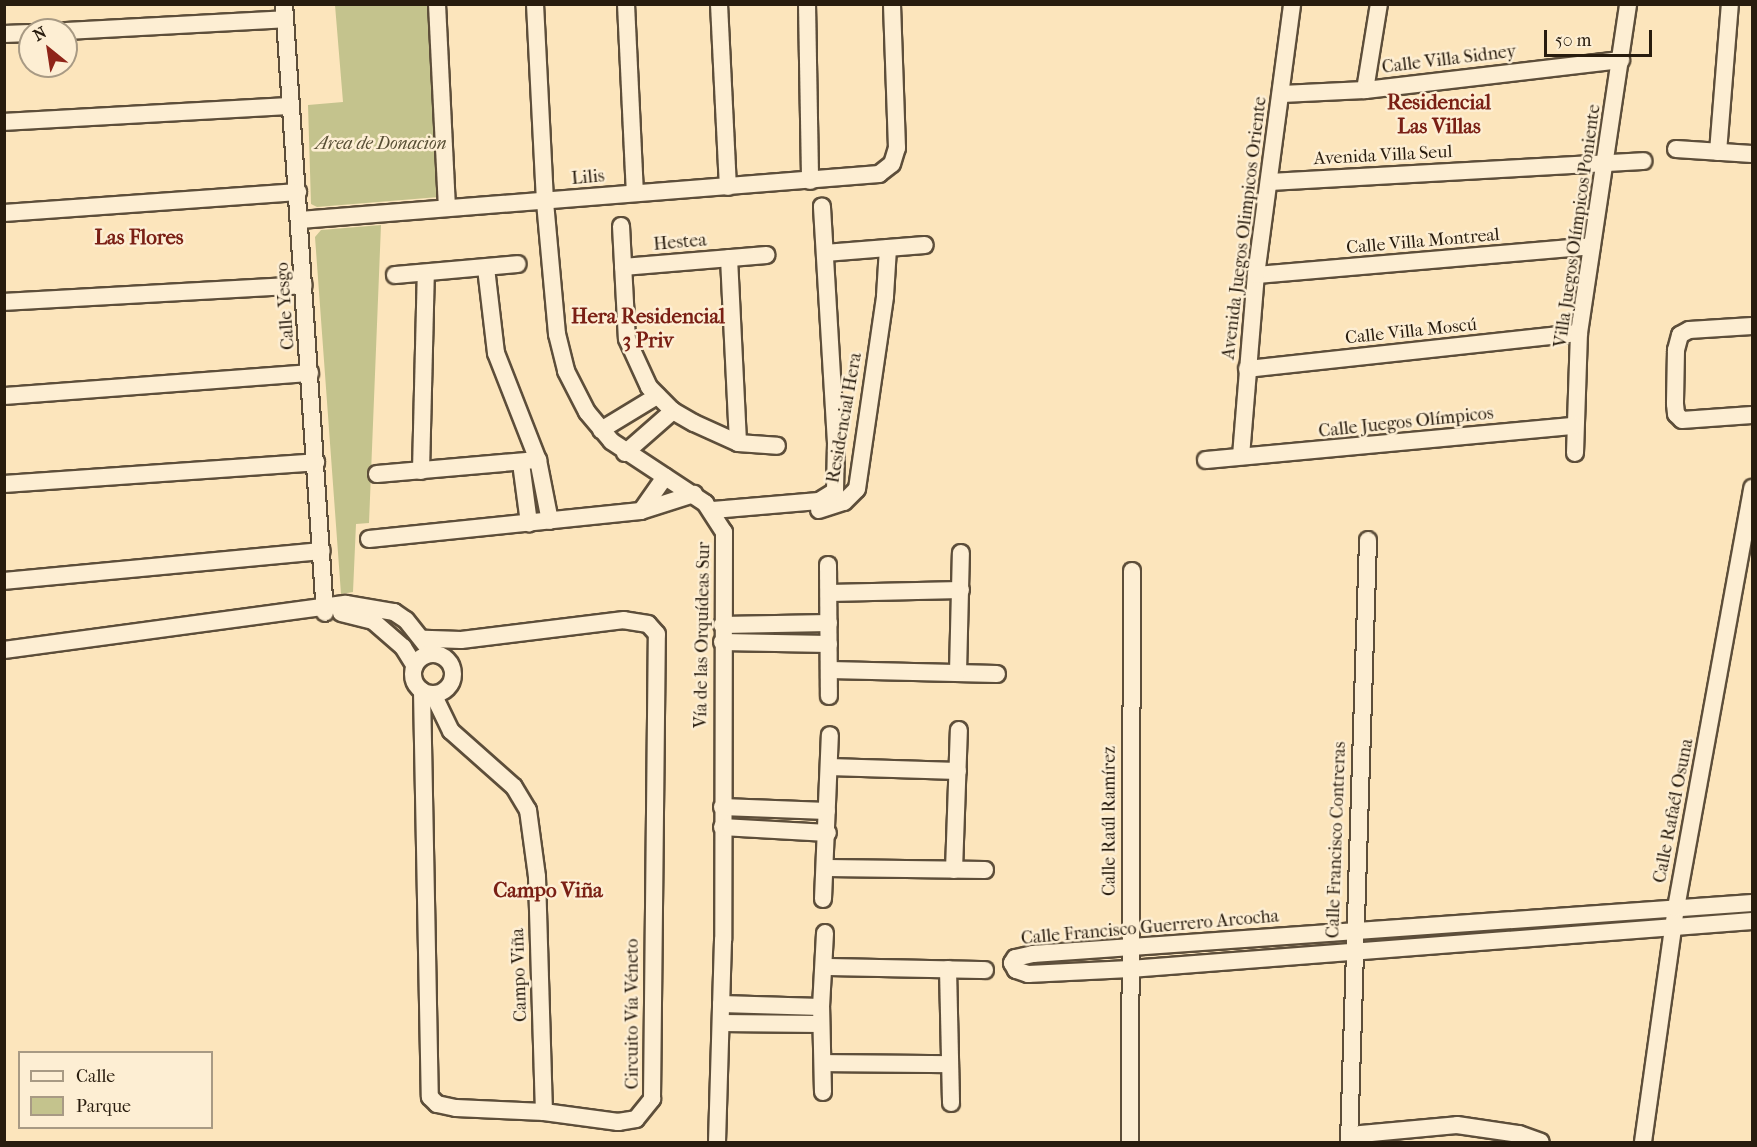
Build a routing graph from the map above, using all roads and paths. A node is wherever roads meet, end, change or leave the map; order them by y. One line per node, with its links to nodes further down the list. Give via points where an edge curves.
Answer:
1 (436, 4): 30 (street)
2 (535, 4): 28 (street)
3 (626, 4): 27 (street)
4 (719, 4): 25 (street)
5 (807, 4): 23 (street)
6 (892, 4): 23 (street, Lilis, via 897,148 892,164 879,174)
7 (1292, 4): 15 (street, Avenida Juegos Olimpicos Oriente)
8 (1379, 4): 14 (street)
9 (1628, 4): 13 (street, Villa Juegos Olímpicos Poniente)
10 (1730, 4): 19 (street)
11 (284, 12): 12 (street); 16 (street, Calle Yesgo)
12 (78, 30)
13 (1621, 60): 14 (street, Calle Villa Sidney); 21 (street, Villa Juegos Olímpicos Poniente)
14 (1365, 90): 15 (street, Calle Villa Sidney)
15 (1282, 94): 24 (street, Avenida Juegos Olimpicos Oriente)
16 (290, 106): 17 (street); 26 (street, Calle Yesgo)
17 (4, 122)
18 (1676, 149): 19 (street)
19 (1718, 152): 20 (street)
20 (1752, 154)
21 (1608, 161): 22 (street, Avenida Villa Seul); 24 (street, Avenida Villa Seul); 35 (street, Villa Juegos Olímpicos Poniente)
22 (1643, 161)
23 (810, 181): 25 (street, Lilis)
24 (1269, 182): 45 (street, Avenida Juegos Olimpicos Oriente)
25 (728, 187): 27 (street, Lilis)
26 (298, 192): 31 (street); 32 (street, Calle Yesgo)
27 (635, 193): 28 (street, Lilis)
28 (545, 202): 30 (street, Lilis); 57 (street, via 557,334 576,395)
29 (822, 207): 37 (street, Residencial Hera)
30 (447, 208): 32 (street, Lilis)
31 (4, 213)
32 (300, 220): 46 (street, Calle Yesgo)
33 (621, 226): 41 (street)
34 (925, 245): 36 (street)
35 (1592, 246): 45 (street, Calle Villa Montreal); 49 (street, Villa Juegos Olímpicos Poniente)
36 (888, 248): 37 (street); 60 (street, Residencial Hera, via 885,296)
37 (825, 253): 59 (street, Residencial Hera)
38 (766, 255): 39 (street)
39 (729, 258): 41 (street, Hestea); 58 (street, Hestea)
40 (518, 264): 42 (street)
41 (623, 267): 53 (street, via 627,339)
42 (486, 268): 43 (street); 66 (street, via 496,353)
43 (426, 273): 44 (street); 68 (street)
44 (395, 274)
45 (1256, 275): 50 (street, Avenida Juegos Olimpicos Oriente)
46 (304, 285): 47 (street); 51 (street, Calle Yesgo)
47 (4, 302)
48 (1752, 326): 55 (street, via 1689,330 1680,335 1675,404 1676,414 1682,420)
49 (1579, 333): 50 (street, Calle Villa Moscú); 56 (street, Villa Juegos Olímpicos Poniente)
50 (1247, 369): 64 (street, Avenida Juegos Olimpicos Oriente)
51 (310, 374): 52 (street); 67 (street, Calle Yesgo)
52 (4, 396)
53 (657, 396): 54 (street); 57 (street)
54 (672, 411): 58 (street); 62 (street)
55 (1752, 415)
56 (1574, 426): 63 (street, Villa Juegos Olímpicos Poniente); 64 (street, Calle Juegos Olímpicos)
57 (600, 430): 62 (street)
58 (738, 442): 61 (street)
59 (836, 443): 60 (street); 74 (street, Residencial Hera, via 836,487)
60 (862, 445): 74 (street, Residencial Hera, via 855,492 838,505)
61 (777, 446)
62 (625, 453): 70 (street)
63 (1575, 453)
64 (1241, 456): 65 (street, Calle Juegos Olímpicos)
65 (1206, 460)
66 (530, 461): 68 (street); 77 (street); 78 (street)
67 (316, 462): 71 (street); 81 (street, Calle Yesgo)
68 (421, 471): 69 (street)
69 (377, 474)
70 (665, 477): 73 (street); 75 (street)
71 (4, 484)
72 (1752, 488): 114 (street, Calle Rafaél Osuna)
73 (694, 494): 75 (street); 76 (street)
74 (820, 505): 76 (street, Residencial Hera)
75 (641, 511): 77 (street)
76 (716, 515): 90 (street, Vía de las Orquídeas Sur, via 725,539)
77 (550, 521): 78 (street)
78 (529, 523): 79 (street)
79 (369, 539)
80 (1368, 540): 116 (street, Calle Francisco Contreras)
81 (322, 551): 85 (street); 88 (street, Calle Yesgo)
82 (960, 553): 86 (street)
83 (828, 565): 87 (street)
84 (1132, 571): 118 (street, Calle Raúl Ramírez)
85 (4, 581)
86 (961, 590): 87 (street); 97 (street)
87 (828, 593): 89 (street)
88 (325, 609): 91 (street, via 386,608 406,620); 93 (street); 95 (street, via 373,621 403,647)
89 (829, 623): 90 (street); 92 (street)
90 (722, 633): 92 (street); 105 (street, Vía de las Orquídeas Sur)
91 (424, 639): 94 (street); 132 (street, Circuito Vía Véneto, via 461,640 624,620 648,624 659,639 653,761 652,1099 629,1122)
92 (829, 644): 96 (street)
93 (4, 650)
94 (434, 654): 95 (street, via 423,657); 99 (street, via 449,662 453,676 446,689)
95 (415, 666): 99 (street, via 414,680)
96 (830, 670): 97 (street); 100 (street)
97 (958, 672): 98 (street)
98 (997, 674)
99 (427, 692): 132 (street, Campo Viña, via 451,731 514,787 528,810 537,877); 132 (street, Circuito Vía Véneto, via 428,1093 434,1102 456,1108)
100 (829, 696)
101 (959, 730): 104 (street)
102 (830, 735): 103 (street)
103 (829, 767): 104 (street); 106 (street)
104 (958, 771): 110 (street)
105 (722, 807): 106 (street); 107 (street, Vía de las Orquídeas Sur)
106 (828, 811): 108 (street)
107 (722, 827): 108 (street); 124 (street, Vía de las Orquídeas Sur)
108 (828, 833): 109 (street)
109 (827, 868): 110 (street); 112 (street)
110 (954, 870): 111 (street)
111 (985, 870)
112 (823, 899)
113 (1752, 903): 114 (street, Calle Francisco Guerrero Arcocha)
114 (1675, 916): 115 (street, Calle Francisco Guerrero Arcocha); 116 (street, Calle Francisco Guerrero Arcocha); 119 (street, Calle Francisco Guerrero Arcocha); 137 (street, Calle Rafaél Osuna)
115 (1752, 921)
116 (1353, 929): 118 (street, Calle Francisco Guerrero Arcocha); 119 (street, Calle Francisco Contreras)
117 (825, 933): 120 (street)
118 (1131, 950): 122 (street, Calle Raúl Ramírez); 122 (street, Calle Francisco Guerrero Arcocha, via 1022,956 1012,963 1016,970 1028,974)
119 (1353, 950): 122 (street, Calle Francisco Guerrero Arcocha); 133 (street, Calle Francisco Contreras, via 1355,1044)
120 (824, 967): 121 (street); 125 (street)
121 (948, 969): 123 (street); 129 (street)
122 (1130, 969): 135 (street, Calle Raúl Ramírez)
123 (985, 970)
124 (721, 1004): 125 (street); 126 (street, Vía de las Orquídeas Sur)
125 (821, 1007): 127 (street)
126 (720, 1023): 127 (street); 134 (street, Vía de las Orquídeas Sur)
127 (821, 1024): 128 (street)
128 (823, 1063): 129 (street); 130 (street)
129 (950, 1064): 131 (street)
130 (824, 1092)
131 (951, 1102)
132 (544, 1112)
133 (1350, 1139): 136 (street, via 1457,1125 1519,1134)
134 (717, 1143)
135 (1130, 1143)
136 (1540, 1143)
137 (1643, 1143)

